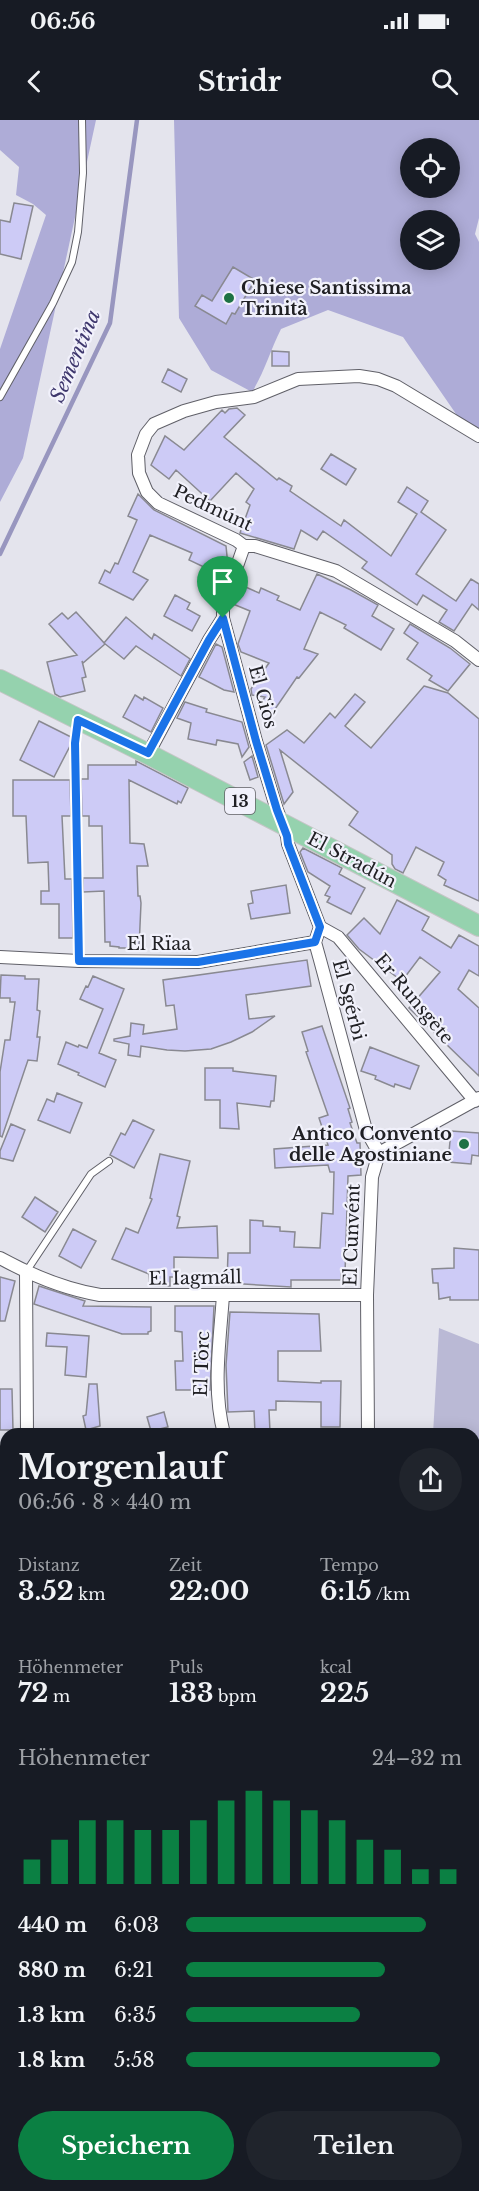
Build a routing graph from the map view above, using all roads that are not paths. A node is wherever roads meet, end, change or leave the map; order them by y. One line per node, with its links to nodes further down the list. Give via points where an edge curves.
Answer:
1 (82, 120): 2 (lane, via 83,173 72,262)
2 (0, 397)
3 (479, 436): 4 (street, Pedmúnt, via 396,386 359,376 290,381 254,397 216,402 169,416 150,427 141,444 138,464 152,498)
4 (244, 546): 5 (street, El Ciòs, via 223,606); 6 (street, Pedmúnt, via 336,571 456,640)
5 (223, 618): 9 (street); 10 (street, El Ciòs)
6 (479, 660)
7 (0, 680): 8 (main road, El Stradún / 13)
8 (78, 720): 9 (main road, El Stradún / 13); 15 (lane, via 75,743)
9 (148, 753): 10 (main road, El Stradún / 13)
10 (282, 823): 11 (main road, El Stradún / 13); 12 (street)
11 (479, 926)
12 (320, 927): 13 (street, El Sgérbi); 16 (street, Er Runsgète, via 338,937)
13 (315, 942): 15 (street, El Rïaa, via 198,962); 17 (street, El Sgérbi, via 366,1130)
14 (0, 957): 15 (street, El Rïaa)
15 (79, 961)
16 (477, 1100): 17 (street)
17 (379, 1153): 22 (street, El Cunvént, via 372,1177)
18 (109, 1161): 20 (lane, via 91,1174)
19 (0, 1258): 20 (street)
20 (26, 1272): 21 (street, El Iagmáll, via 100,1295); 23 (street)
21 (224, 1295): 22 (street, El Iagmáll); 24 (street, El Törc, via 218,1388)
22 (368, 1295): 25 (street, El Cunvént)
23 (27, 1428)
24 (223, 1428)
25 (368, 1428)

